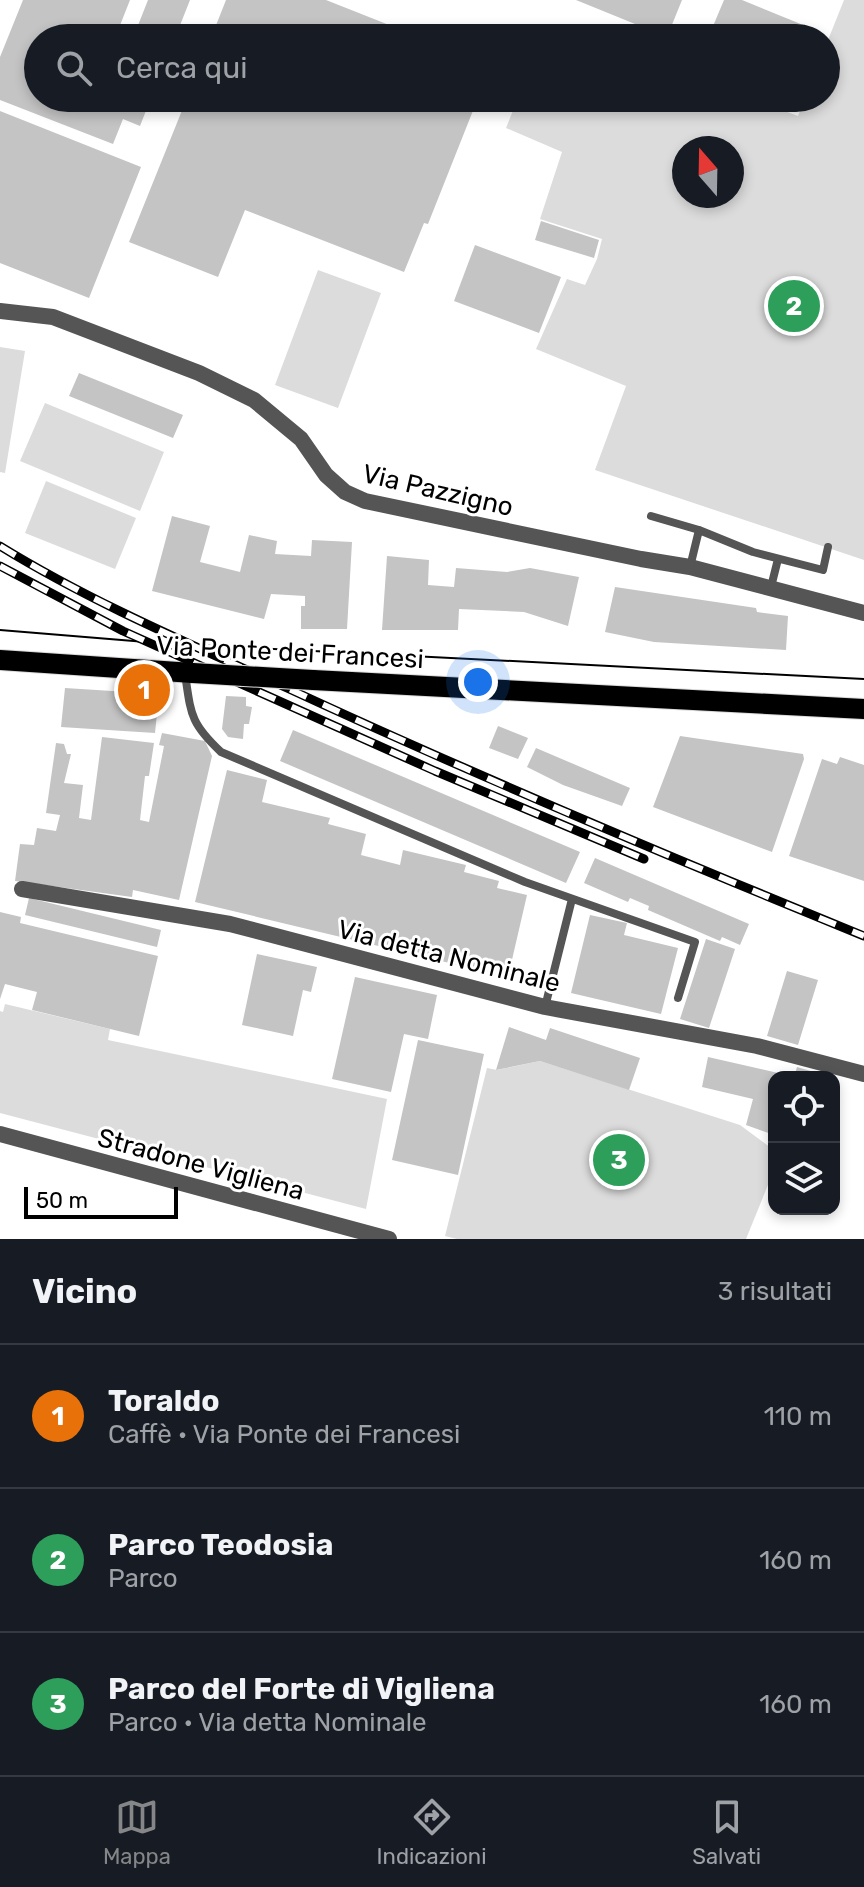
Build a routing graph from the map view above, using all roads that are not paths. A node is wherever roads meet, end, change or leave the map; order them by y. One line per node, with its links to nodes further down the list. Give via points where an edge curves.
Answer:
1 (0, 311): 6 (street, Via Pazzigno, via 53,317 254,400 301,439 326,475 365,501)
2 (651, 516): 3 (lane)
3 (699, 530): 5 (lane); 6 (lane)
4 (828, 547): 5 (lane, via 823,570)
5 (778, 559): 7 (lane)
6 (690, 567): 7 (street, Via Pazzigno)
7 (771, 587): 8 (street, Via Pazzigno)
8 (864, 613)
9 (0, 660): 10 (main road, Via Ponte dei Francesi)
10 (189, 673): 11 (main road, Via Ponte dei Francesi, bridge); 13 (lane, via 190,714 200,733 221,752)
11 (864, 709)
12 (22, 889): 15 (street, Via detta Nominale, via 230,924)
13 (572, 899): 14 (lane, via 695,942); 15 (lane)
14 (678, 998)
15 (545, 1007): 16 (street, Via detta Nominale, via 757,1046)
16 (864, 1074)
17 (0, 1134): 18 (street, Stradone Vigliena)
18 (389, 1239)

